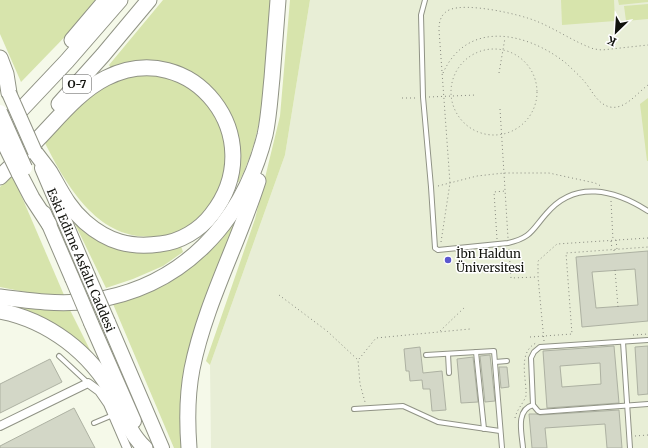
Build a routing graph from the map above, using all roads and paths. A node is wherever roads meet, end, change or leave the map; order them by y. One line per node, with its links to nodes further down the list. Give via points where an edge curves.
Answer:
1 (106, 0): 23 (highway)
2 (120, 0): 24 (highway, O-7)
3 (149, 0): 27 (highway, O-7, via 73,88)
4 (278, 0): 53 (highway, via 269,115 265,135 253,173 242,196 211,240 184,264 147,285 125,293 89,301 68,302)
5 (283, 0): 92 (highway, via 279,82 274,118 255,191 196,351 190,389)
6 (425, 0): 19 (lane, via 421,15)
7 (505, 37): 9 (path); 13 (path, via 487,36 466,44 457,51); 14 (path, via 535,45 552,54 577,73 598,100 608,106 622,105)
8 (648, 45): 13 (path, via 594,49 525,17 485,9 457,8 446,12 439,22)
9 (502, 50): 12 (path); 18 (path, via 478,52 463,63 453,79); 25 (path, via 517,56 528,65 535,78 537,92 534,107 527,119 516,129)
10 (0, 58): 15 (highway)
11 (0, 72): 15 (highway, Eski Edirne Asfaltı Caddesi)
12 (499, 73)
13 (443, 74): 17 (path)
14 (648, 85)
15 (9, 93): 26 (highway, Eski Edirne Asfaltı Caddesi, bridge)
16 (476, 95): 18 (path)
17 (445, 96): 18 (path); 19 (path); 31 (path)
18 (452, 96): 25 (path, via 456,112 466,124 487,134)
19 (422, 97): 20 (path); 32 (lane)
20 (402, 98)
21 (500, 109): 25 (path)
22 (0, 112): 28 (highway, bridge)
23 (0, 118)
24 (0, 133): 28 (highway, bridge)
25 (502, 134): 29 (path)
26 (35, 152): 30 (highway, via 64,198 86,223 109,239 149,246 165,244 185,236 210,218 223,200 234,163 233,145 226,122 213,100 179,74 148,68 119,72 93,86); 91 (highway, Eski Edirne Asfaltı Caddesi, bridge)
27 (0, 165)
28 (22, 171): 37 (highway, via 32,198)
29 (504, 173): 31 (path); 33 (path); 34 (path, via 560,175 596,184)
30 (0, 177)
31 (450, 183): 32 (path); 45 (path, via 442,240)
32 (431, 187): 45 (lane)
33 (505, 191): 42 (path); 43 (path, via 494,192)
34 (610, 194): 36 (lane, via 633,202); 42 (lane, via 594,191 567,197 552,207 526,237)
35 (610, 199): 40 (path)
36 (648, 211)
37 (49, 224): 90 (highway, Eski Edirne Asfaltı Caddesi, bridge)
38 (648, 238): 41 (path)
39 (610, 240): 40 (path); 46 (path); 51 (path, via 557,244 538,261)
40 (613, 240): 41 (path)
41 (616, 240): 48 (path)
42 (508, 243): 43 (lane); 51 (path, via 511,278)
43 (497, 244): 45 (lane)
44 (648, 247): 48 (path)
45 (436, 249)
46 (612, 250): 47 (path); 61 (path, via 566,253 572,334)
47 (614, 250): 48 (path); 49 (path)
48 (617, 250)
49 (614, 254)
50 (615, 270): 55 (path)
51 (538, 277): 61 (path)
52 (279, 295): 71 (path, via 327,331)
53 (0, 297)
54 (465, 307): 58 (path)
55 (618, 307)
56 (0, 311): 90 (highway, via 42,326 78,350 103,379 129,427)
57 (470, 329): 58 (path)
58 (439, 331): 71 (path, via 376,338)
59 (648, 334): 60 (path)
60 (629, 335)
61 (544, 336): 62 (path); 64 (path, via 544,341)
62 (530, 337)
63 (648, 340): 66 (lane)
64 (541, 341)
65 (538, 342): 82 (path, via 529,348 525,357 526,396)
66 (623, 342): 77 (lane, via 536,349 531,358); 78 (lane)
67 (476, 352): 68 (lane); 73 (lane, via 494,351); 85 (lane)
68 (448, 354): 69 (lane); 74 (lane)
69 (426, 355)
70 (59, 356): 75 (lane)
71 (358, 360): 79 (path, via 360,384)
72 (507, 361): 73 (lane)
73 (495, 362): 86 (lane)
74 (449, 373)
75 (88, 383): 81 (street, via 99,391); 84 (street)
76 (648, 404): 78 (lane)
77 (533, 405): 78 (lane, via 540,412); 94 (lane, via 526,408 522,415)
78 (628, 406): 88 (lane)
79 (367, 408): 80 (lane); 85 (lane, via 404,406 438,422)
80 (354, 409)
81 (113, 415): 83 (lane); 89 (street)
82 (515, 418)
83 (94, 423)
84 (0, 426)
85 (484, 429): 86 (lane)
86 (500, 431): 93 (lane)
87 (648, 435): 88 (path)
88 (629, 437): 95 (lane)
89 (127, 448)
90 (145, 448)
91 (162, 448)
92 (189, 448)
93 (502, 448)
94 (523, 448)
95 (630, 448)

